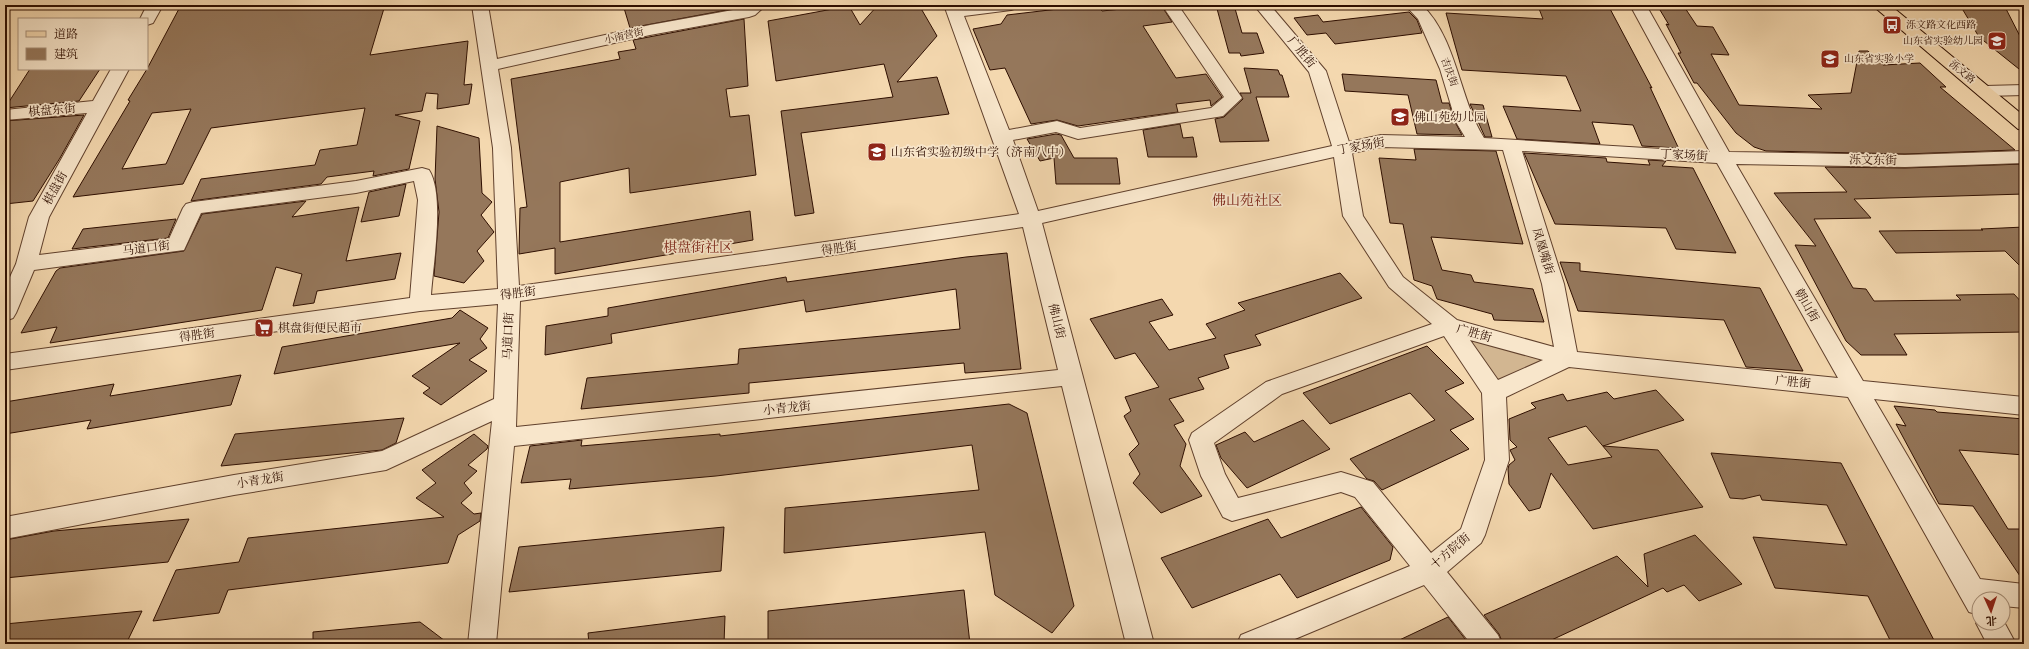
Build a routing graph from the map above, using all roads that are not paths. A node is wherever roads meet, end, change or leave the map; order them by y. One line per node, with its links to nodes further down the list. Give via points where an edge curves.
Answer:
1 (155, 5): 12 (street)
2 (480, 5): 13 (street, 马道口街)
3 (758, 5): 13 (street, 小南营街, via 749,12 650,30)
4 (1011, 5): 11 (street)
5 (1170, 5): 22 (street, via 1233,98 1217,112 1078,134 1056,126)
6 (1262, 5): 25 (street, 广胜街, via 1317,71)
7 (1413, 5): 23 (street, 吉庆街, via 1425,17 1449,69 1465,122)
8 (1638, 5): 27 (street, 朝山街)
9 (1880, 5): 17 (main road, 泺文路)
10 (1902, 5): 15 (main road, 泺文路)
11 (954, 8): 22 (street, 佛山街)
12 (148, 18)
13 (490, 66): 30 (street, 马道口街, via 502,148)
14 (119, 70): 18 (street, 棋盘街)
15 (2003, 90): 16 (street); 17 (street); 19 (main road, 泺文路)
16 (2024, 90)
17 (1985, 91): 21 (main road, 泺文路)
18 (100, 106): 20 (street, 棋盘东街); 29 (street, 棋盘街, via 39,217)
19 (2024, 108)
20 (5, 115)
21 (2024, 125)
22 (1002, 137): 28 (street, 佛山街)
23 (1478, 143): 24 (street, 丁家场街); 25 (street, 丁家场街, via 1381,141)
24 (1511, 146): 27 (street, 丁家场街); 34 (street, 凤凰嘴街, via 1553,284)
25 (1342, 149): 28 (street, 丁家场街); 33 (street, 广胜街, via 1353,216 1396,282)
26 (2024, 157): 27 (street, 泺文东街, via 1905,161)
27 (1723, 158): 37 (street, 朝山街)
28 (1030, 219): 30 (street, 得胜街); 36 (street, 佛山街)
29 (26, 264): 31 (street, 马道口街, via 177,244 193,208 356,187 422,174 428,200); 32 (street, 棋盘街)
30 (509, 295): 31 (street, 得胜街); 39 (street, 马道口街)
31 (420, 304): 35 (street, 得胜街)
32 (5, 313)
33 (1449, 326): 34 (street, 广胜街); 38 (street); 43 (street, via 1274,388 1201,440 1213,476 1232,510 1341,482 1364,489)
34 (1567, 359): 37 (street, 广胜街); 38 (street)
35 (5, 362)
36 (1071, 378): 41 (street, 小青龙街); 49 (street, 佛山街)
37 (1855, 388): 40 (street, 广胜街); 44 (street, 朝山街)
38 (1494, 392): 43 (street, 十方院街, via 1496,460 1472,535)
39 (506, 404): 41 (street, 马道口街); 42 (street, 小青龙街, via 386,460 234,485)
40 (2024, 406)
41 (503, 438): 48 (street, 马道口街)
42 (5, 528)
43 (1430, 570): 50 (street, 十方院街); 51 (street)
44 (1972, 591)
45 (2011, 596): 46 (street)
46 (2024, 596)
47 (1995, 631): 52 (street)
48 (482, 644)
49 (1140, 644)
50 (1251, 644)
51 (1488, 644)
52 (2002, 644)

